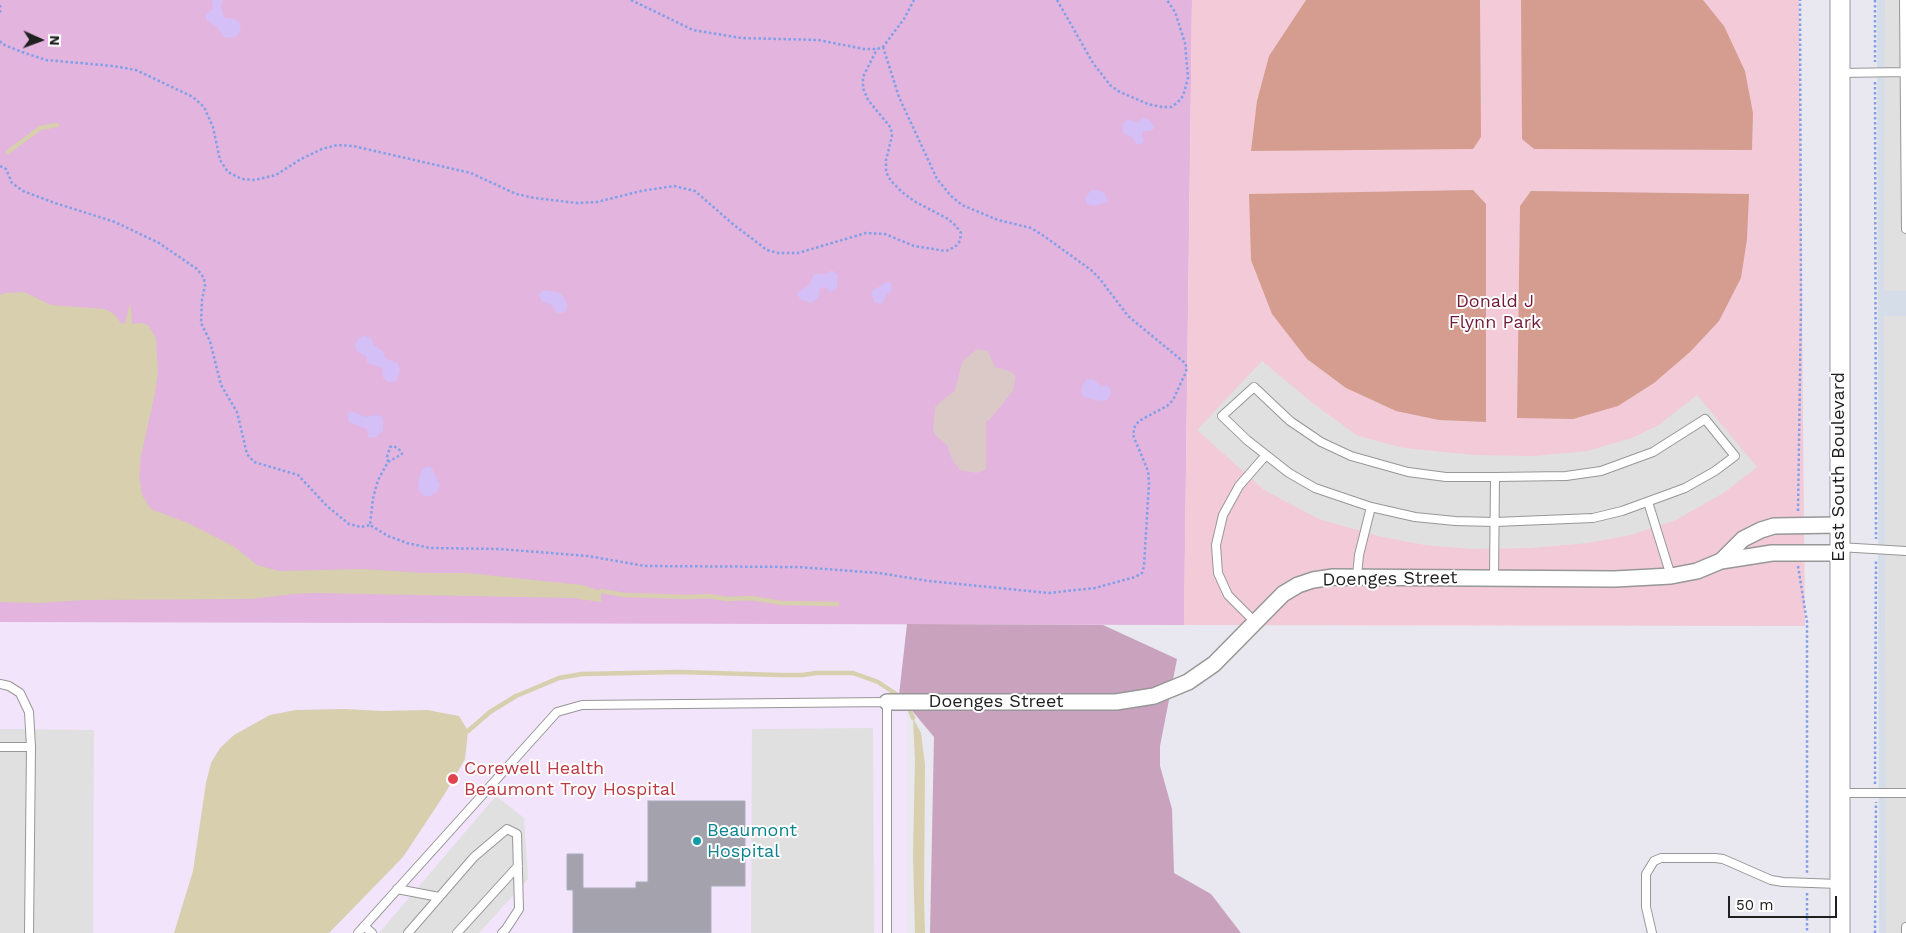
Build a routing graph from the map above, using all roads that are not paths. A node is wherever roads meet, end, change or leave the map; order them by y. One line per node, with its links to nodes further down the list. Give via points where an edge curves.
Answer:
1 (1840, 0): 4 (street, East South Boulevard)
2 (1904, 0): 3 (lane)
3 (1905, 72): 4 (lane); 5 (lane)
4 (1840, 73): 11 (street, East South Boulevard)
5 (1906, 228)
6 (1266, 455): 7 (lane, via 1222,416 1254,386 1290,421 1351,456 1408,472); 9 (lane, via 1315,488); 18 (lane, via 1239,486 1223,515 1216,545 1218,573 1228,595)
7 (1495, 478): 8 (lane, via 1566,476 1601,471 1653,452 1705,419 1736,456 1686,488); 10 (lane)
8 (1648, 502): 10 (lane, via 1594,518); 16 (lane)
9 (1371, 507): 10 (lane, via 1415,517); 15 (lane)
10 (1495, 522): 17 (lane)
11 (1839, 525): 12 (street, East South Boulevard); 14 (street, Doenges Street, via 1774,526 1760,530 1743,539)
12 (1839, 550): 13 (lane); 14 (street, Doenges Street, via 1772,552); 23 (street, East South Boulevard)
13 (1906, 551)
14 (1721, 561): 16 (street, Doenges Street)
15 (1357, 576): 17 (street, Doenges Street); 18 (street, Doenges Street, via 1333,577 1298,585 1283,594)
16 (1671, 576): 17 (street, Doenges Street)
17 (1494, 578)
18 (1254, 622): 20 (street, Doenges Street, via 1226,654 1201,674 1176,688 1141,699 1116,702)
19 (0, 684): 22 (lane, via 20,693 29,712)
20 (887, 702): 27 (lane, via 582,705 557,712); 37 (lane)
21 (0, 747): 22 (lane)
22 (31, 747): 31 (lane)
23 (1839, 793): 24 (lane); 26 (street, East South Boulevard)
24 (1906, 794)
25 (518, 866): 28 (lane, via 517,834 507,829 474,857); 35 (lane); 36 (lane, via 519,910)
26 (1839, 884): 38 (lane, via 1771,880 1723,859 1661,858 1646,874 1646,907); 39 (street, East South Boulevard)
27 (397, 889): 28 (lane); 29 (lane)
28 (439, 897): 34 (lane)
29 (364, 926): 32 (lane); 33 (lane)
30 (1906, 927): 40 (lane)
31 (29, 933)
32 (358, 933)
33 (372, 933)
34 (408, 933)
35 (457, 933)
36 (502, 933)
37 (886, 933)
38 (1652, 933)
39 (1840, 933)
40 (1906, 933)

